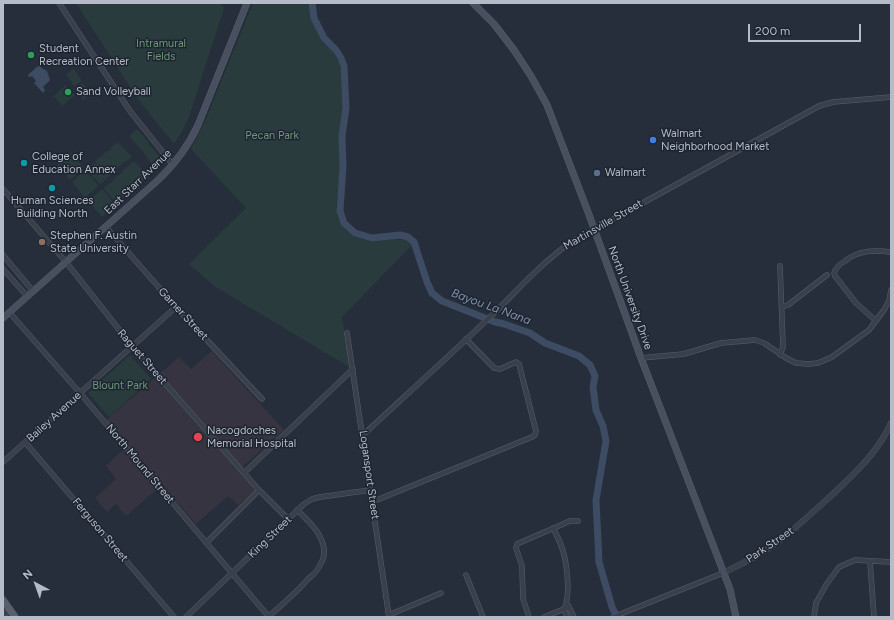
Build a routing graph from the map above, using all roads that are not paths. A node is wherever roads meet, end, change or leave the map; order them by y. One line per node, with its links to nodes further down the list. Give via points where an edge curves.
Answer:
1 (59, 3): 5 (street, via 127,107)
2 (247, 3): 5 (main road, East Starr Avenue, via 198,125 187,147)
3 (473, 3): 8 (main road, North University Drive, via 506,39 539,90 552,117)
4 (891, 97): 8 (street, Martinsville Street, via 826,103 819,106)
5 (173, 165): 7 (main road, East Starr Avenue)
6 (3, 189): 11 (street, Raguet Street)
7 (106, 227): 11 (main road, East Starr Avenue); 19 (street, Garner Street)
8 (594, 229): 25 (street, Martinsville Street, via 556,252); 28 (main road, North University Drive)
9 (891, 252): 23 (street, via 872,250 858,253 838,265 834,273 856,303)
10 (3, 255): 16 (street)
11 (66, 262): 16 (main road, East Starr Avenue); 26 (street, Raguet Street)
12 (780, 266): 20 (street)
13 (3, 269): 17 (street)
14 (827, 275): 20 (street)
15 (891, 290): 18 (street)
16 (34, 291): 17 (main road, East Starr Avenue)
17 (27, 296): 21 (main road, East Starr Avenue)
18 (890, 297): 23 (street)
19 (176, 307): 26 (street, Bailey Avenue); 31 (street, Garner Street)
20 (782, 307): 27 (street, via 783,347)
21 (9, 312): 22 (main road, East Starr Avenue); 30 (street, North Mound Street)
22 (3, 318)
23 (876, 321): 27 (street, via 865,334 823,362 796,363)
24 (347, 334): 29 (street, Logansport Street)
25 (466, 339): 33 (street, Martinsville Street); 39 (street, via 494,368 516,362 519,364 535,435)
26 (132, 346): 30 (street, Bailey Avenue); 36 (street, Raguet Street)
27 (780, 355): 28 (street, via 764,343 755,340 721,343 684,354)
28 (642, 358): 48 (main road, North University Drive)
29 (353, 368): 33 (street, Logansport Street); 36 (street)
30 (80, 393): 34 (street, Bailey Avenue); 44 (street, North Mound Street)
31 (262, 399)
32 (891, 423): 48 (street, Park Street, via 879,445 857,472 811,515 763,552)
33 (363, 435): 38 (street, Logansport Street)
34 (25, 442): 35 (street, Bailey Avenue); 59 (street, Ferguson Street)
35 (4, 460)
36 (244, 473): 37 (street, Raguet Street)
37 (259, 490): 41 (street, Raguet Street); 44 (street)
38 (371, 490): 39 (street, Logansport Street); 40 (street, King Street, via 316,498)
39 (372, 502): 57 (street, Logansport Street)
40 (297, 510): 41 (street, King Street); 61 (street, via 318,534 323,545 322,562 303,585)
41 (288, 519): 47 (street, King Street)
42 (578, 522): 43 (street, via 570,521)
43 (553, 528): 51 (street, via 564,557); 63 (street, via 516,546 522,566 524,599)
44 (206, 542): 47 (street, North Mound Street)
45 (870, 561): 46 (street); 69 (street, via 855,560 840,567 816,603); 70 (street)
46 (891, 562)
47 (232, 572): 60 (street, King Street); 61 (street, North Mound Street)
48 (723, 573): 67 (street, Park Street); 68 (main road, North University Drive, via 730,589)
49 (466, 575): 62 (street)
50 (441, 593): 57 (street)
51 (567, 599): 53 (street); 55 (street)
52 (3, 600): 54 (main road)
53 (569, 607): 55 (street); 66 (street)
54 (10, 609): 56 (street); 58 (main road)
55 (564, 609): 64 (street); 65 (street)
56 (3, 616)
57 (389, 616)
58 (15, 617)
59 (174, 617)
60 (186, 617)
61 (268, 617)
62 (483, 617)
63 (529, 617)
64 (544, 617)
65 (567, 617)
66 (574, 617)
67 (613, 617)
68 (736, 617)
69 (814, 617)
70 (874, 617)

